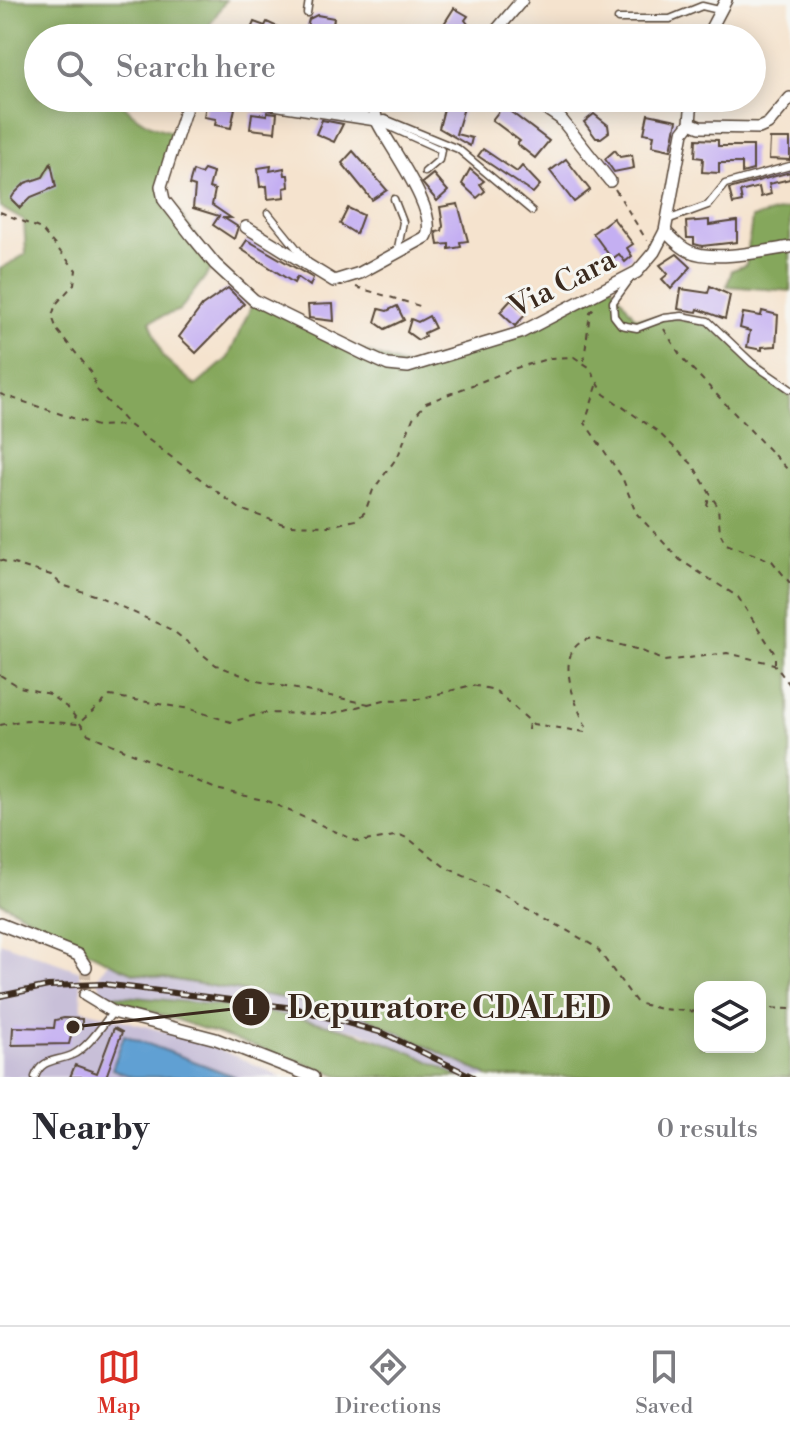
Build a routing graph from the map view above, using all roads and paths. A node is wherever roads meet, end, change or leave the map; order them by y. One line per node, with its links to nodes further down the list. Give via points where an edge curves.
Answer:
1 (309, 0): 4 (lane)
2 (522, 0): 6 (street)
3 (723, 5): 5 (lane, via 702,6 670,19); 7 (street)
4 (307, 13)
5 (618, 19)
6 (502, 24)
7 (713, 24)
8 (790, 98): 15 (street, via 759,128)
9 (185, 112): 29 (street, Via Cara, via 161,193 169,208 215,264 254,300 388,365 423,365 520,333)
10 (325, 112): 14 (street)
11 (375, 112): 14 (street)
12 (551, 112): 18 (street)
13 (691, 112): 15 (street, Via Cara)
14 (376, 120): 17 (lane, via 441,150 439,160); 20 (lane, via 458,149); 27 (street, via 408,174 429,225 426,237)
15 (690, 123): 23 (street, Via Cara, via 683,132)
16 (790, 166): 23 (lane, via 728,183 703,208)
17 (425, 172)
18 (610, 181): 26 (path)
19 (394, 199): 27 (lane, via 403,222)
20 (532, 211)
21 (0, 212): 38 (path, via 41,229 76,270 74,284 56,304 53,324 92,373 96,389)
22 (268, 213): 28 (lane)
23 (666, 225): 25 (street, via 688,251 700,254); 26 (street, Via Cara)
24 (246, 227): 28 (street)
25 (790, 247)
26 (654, 252): 29 (street, Via Cara)
27 (397, 253): 30 (street)
28 (315, 270): 30 (street, via 331,280)
29 (632, 276): 33 (lane, via 615,297 614,316 632,329)
30 (347, 278): 32 (path, via 350,285)
31 (597, 306): 34 (path, via 590,312)
32 (423, 307)
33 (659, 320): 36 (lane, via 682,316 708,321 752,363); 39 (path, via 682,358)
34 (584, 362): 35 (path); 38 (path, via 551,358 426,403 413,418 365,512 345,524 286,525 240,509)
35 (597, 385): 40 (path, via 685,457); 44 (path, via 585,423 622,477 636,513 680,560 738,597 775,654)
36 (790, 389)
37 (0, 394): 38 (path, via 97,426)
38 (129, 425)
39 (790, 472)
40 (710, 491): 41 (path); 43 (path, via 726,544 772,561)
41 (707, 506)
42 (0, 560): 47 (path, via 51,575 62,585 172,630 200,655 230,671)
43 (790, 583)
44 (774, 664): 46 (path); 48 (path, via 721,651 664,661 632,647 587,639 569,662 568,679 588,731)
45 (0, 675): 49 (path, via 49,694)
46 (790, 685)
47 (370, 704): 48 (path, via 419,699 472,685 495,690); 49 (path, via 329,714 264,713 231,722 190,709 110,696)
48 (529, 720): 51 (path)
49 (78, 724): 50 (path, via 26,720); 58 (path, via 129,754 216,789 267,801 359,842 400,835 409,839 445,867 596,947 637,1003)
50 (0, 725)
51 (528, 730)
52 (0, 924): 53 (street, via 78,955)
53 (86, 967)
54 (85, 995): 57 (street)
55 (766, 1008): 56 (path)
56 (790, 1009)
57 (113, 1012): 59 (lane, via 83,1046 72,1055 50,1059); 60 (street, via 216,1039)
58 (694, 1012)
59 (35, 1077)
60 (313, 1077)

